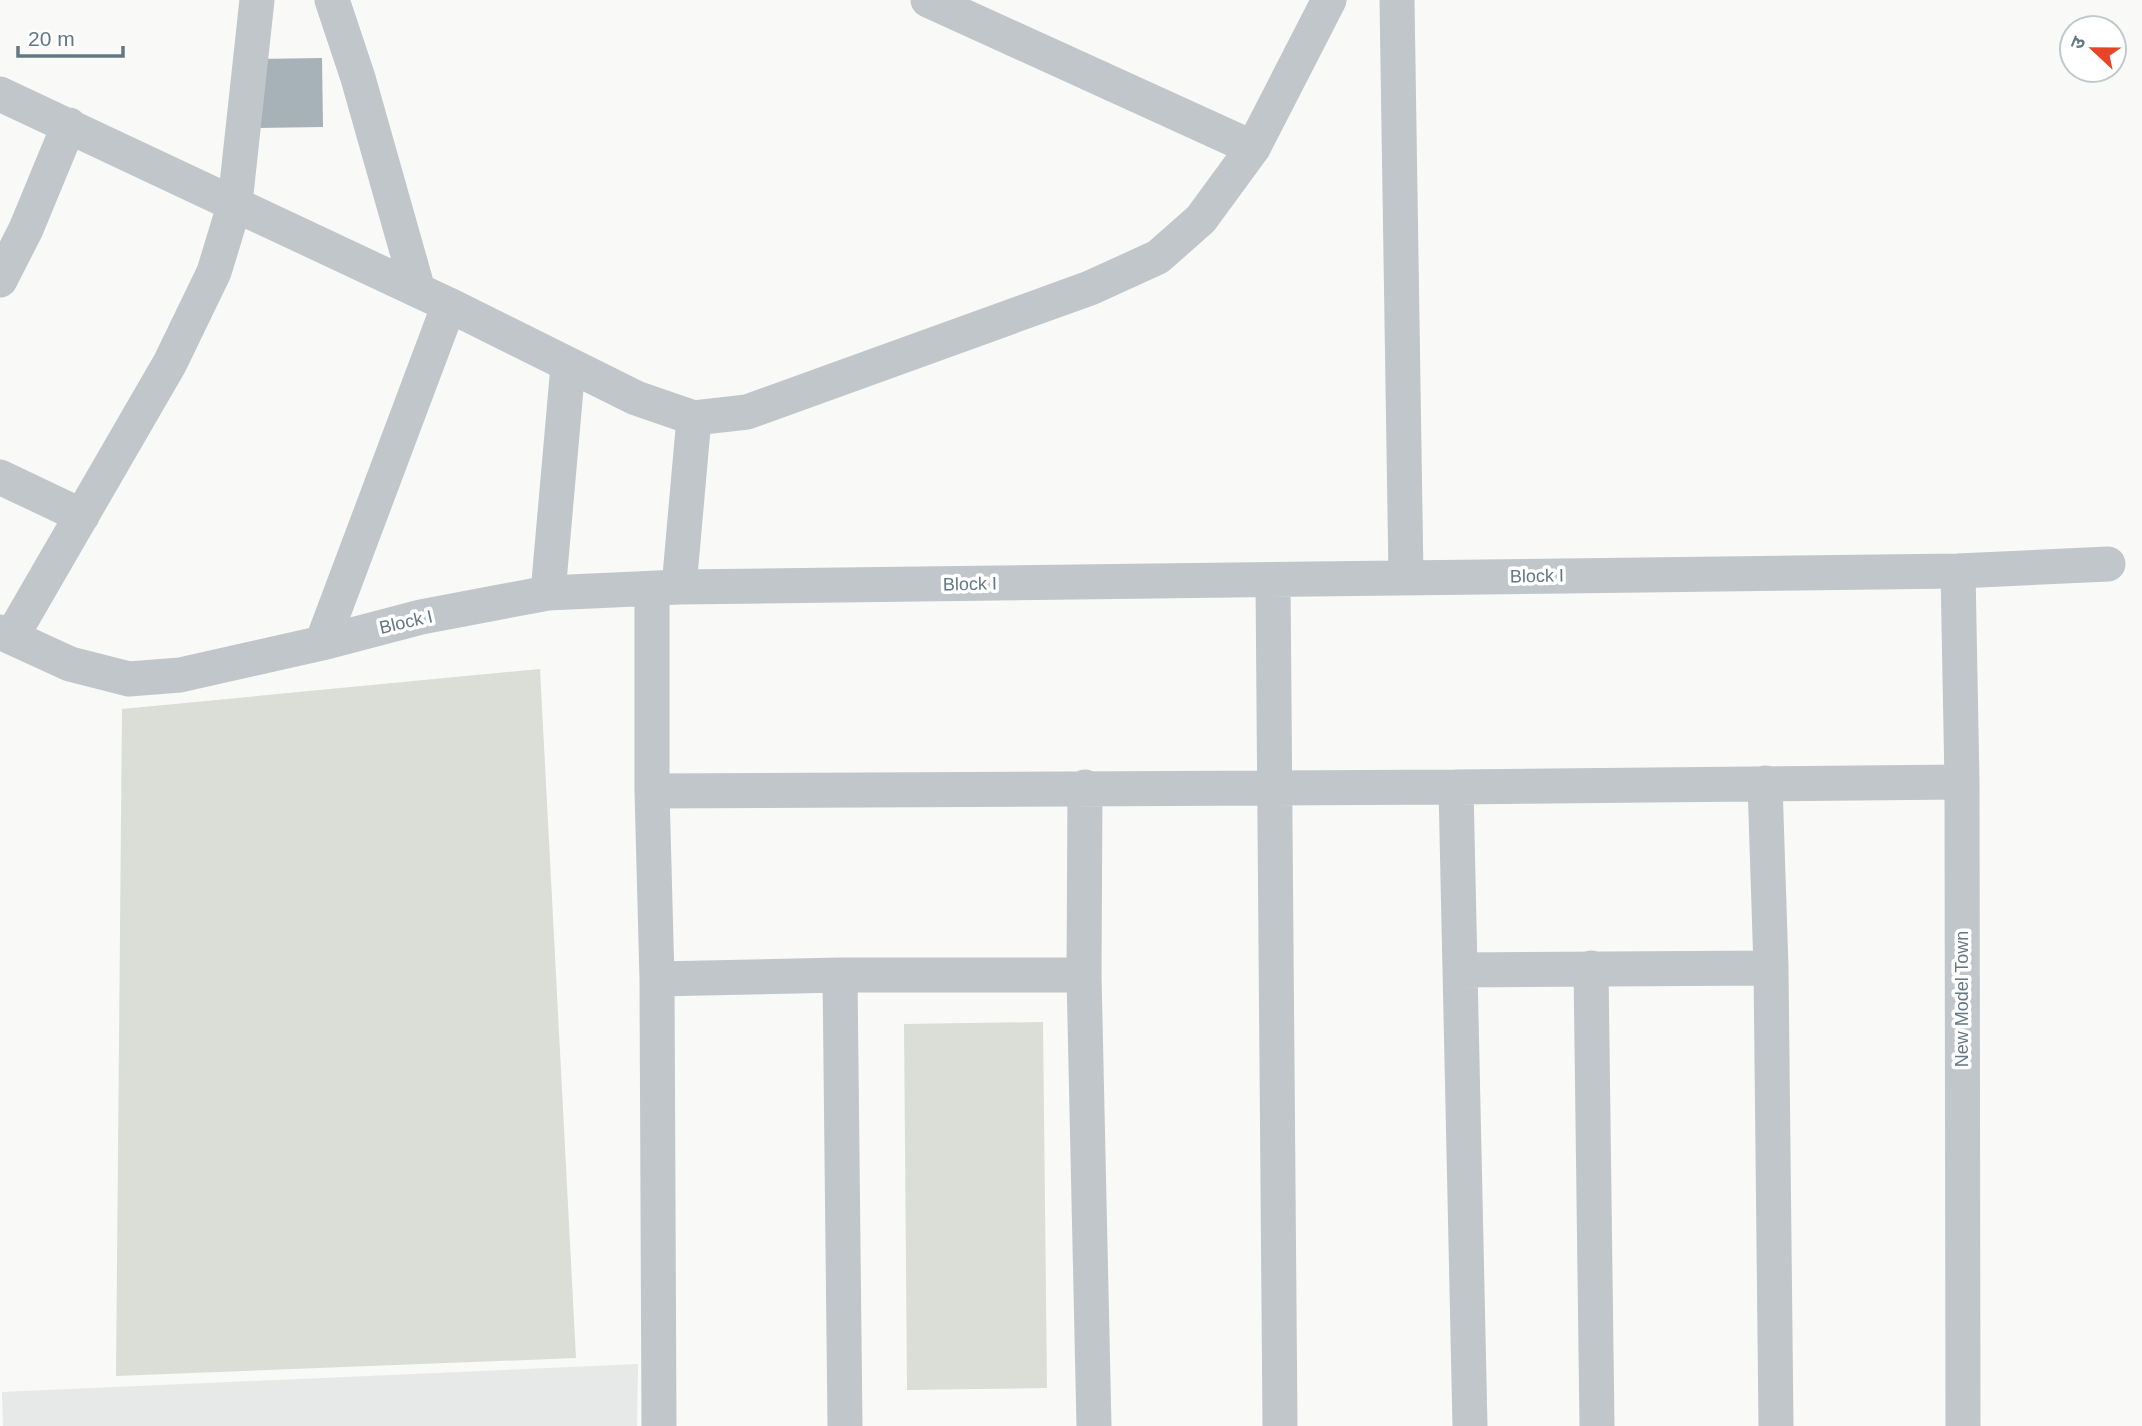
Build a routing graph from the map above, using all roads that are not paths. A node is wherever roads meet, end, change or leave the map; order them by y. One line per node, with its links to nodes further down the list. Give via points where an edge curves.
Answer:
1 (257, 0): 9 (street)
2 (332, 0): 11 (street)
3 (928, 0): 8 (street)
4 (1329, 0): 8 (street)
5 (1397, 0): 19 (street)
6 (0, 94): 7 (street)
7 (68, 125): 9 (street); 10 (street)
8 (1253, 148): 14 (street, via 1201,219 1158,257 1090,288 747,412)
9 (235, 203): 11 (street); 16 (street, via 214,272 170,363)
10 (0, 280)
11 (418, 290): 12 (street)
12 (449, 305): 13 (street); 24 (street)
13 (568, 366): 14 (street, via 636,398); 22 (street)
14 (694, 418): 21 (street)
15 (0, 477): 16 (street)
16 (82, 516): 23 (street)
17 (2108, 564): 18 (street, Block I)
18 (1958, 571): 19 (street, Block I); 25 (street, New Model Town)
19 (1406, 577): 20 (street, Block I)
20 (1273, 582): 21 (street, Block I); 27 (street)
21 (666, 589): 22 (street, Block I); 30 (street)
22 (548, 593): 24 (street, Block I, via 421,617)
23 (6, 634): 24 (street, Block I, via 70,664 129,680 180,675)
24 (321, 643)
25 (1962, 782): 26 (street); 44 (street, New Model Town)
26 (1765, 783): 29 (street); 32 (street)
27 (1273, 786): 28 (street); 29 (street); 40 (street)
28 (1085, 787): 30 (street); 35 (street)
29 (1456, 787): 33 (street)
30 (652, 790): 36 (street)
31 (1591, 968): 32 (street); 33 (street); 42 (street)
32 (1771, 968): 43 (street)
33 (1460, 970): 41 (street)
34 (840, 975): 35 (street); 36 (street); 38 (street)
35 (1084, 975): 39 (street)
36 (657, 979): 37 (street)
37 (659, 1426)
38 (845, 1426)
39 (1094, 1426)
40 (1280, 1426)
41 (1470, 1426)
42 (1597, 1426)
43 (1776, 1426)
44 (1963, 1426)

